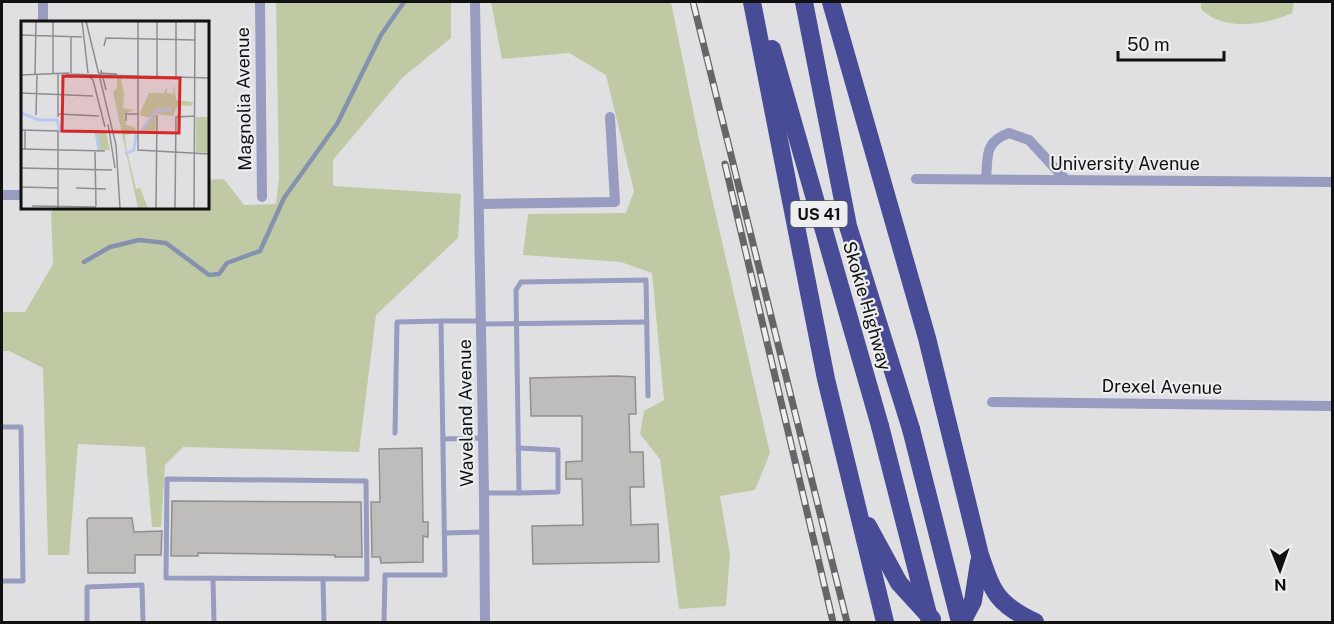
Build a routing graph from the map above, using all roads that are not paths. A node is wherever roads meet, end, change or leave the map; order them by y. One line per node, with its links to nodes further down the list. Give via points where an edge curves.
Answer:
1 (43, 2): 8 (street)
2 (260, 2): 16 (street, Magnolia Avenue)
3 (475, 2): 17 (street, Waveland Avenue)
4 (752, 2): 32 (highway, via 826,379)
5 (758, 2): 46 (highway, Skokie Highway / US 41, bridge, via 880,426)
6 (804, 2): 48 (highway, Skokie Highway / US 41, bridge, via 848,226 911,429)
7 (831, 2): 35 (highway, via 927,338)
8 (43, 21)
9 (610, 117): 17 (street, via 615,202)
10 (916, 179): 11 (street, University Avenue)
11 (986, 179): 12 (street, University Avenue); 12 (street, via 989,148 996,138 1009,133 1029,140)
12 (1066, 180): 13 (street, University Avenue)
13 (1332, 182)
14 (2, 195): 15 (street)
15 (21, 195)
16 (262, 196)
17 (479, 204): 20 (street, Waveland Avenue)
18 (441, 321): 20 (lane); 26 (lane, via 397,322); 28 (lane)
19 (647, 322): 21 (lane); 21 (lane, via 646,280 521,282 516,290); 22 (lane)
20 (481, 323): 21 (lane); 27 (street, Waveland Avenue)
21 (517, 323): 29 (lane)
22 (648, 396)
23 (992, 402): 24 (street, Drexel Avenue)
24 (1332, 405)
25 (2, 427): 38 (lane, via 21,427 23,581)
26 (395, 434)
27 (483, 438): 28 (lane); 30 (street, Waveland Avenue)
28 (443, 439): 34 (lane)
29 (518, 448): 31 (lane); 31 (lane, via 558,450 558,492)
30 (484, 493): 31 (lane); 33 (street, Waveland Avenue)
31 (519, 493)
32 (859, 512): 45 (highway); 47 (highway, via 899,583)
33 (484, 532): 34 (lane); 44 (street, Waveland Avenue)
34 (445, 533): 43 (lane, via 446,575 385,575)
35 (980, 555): 48 (highway, via 973,601); 49 (highway, via 992,589 1007,606)
36 (213, 578): 37 (lane); 37 (lane, via 166,579 166,479 366,481 367,579); 41 (lane)
37 (323, 579): 42 (lane)
38 (2, 581)
39 (87, 622): 40 (lane, via 87,587 142,585)
40 (143, 622)
41 (214, 622)
42 (324, 622)
43 (384, 622)
44 (484, 622)
45 (885, 622)
46 (930, 622)
47 (935, 622)
48 (961, 622)
49 (1035, 622)

